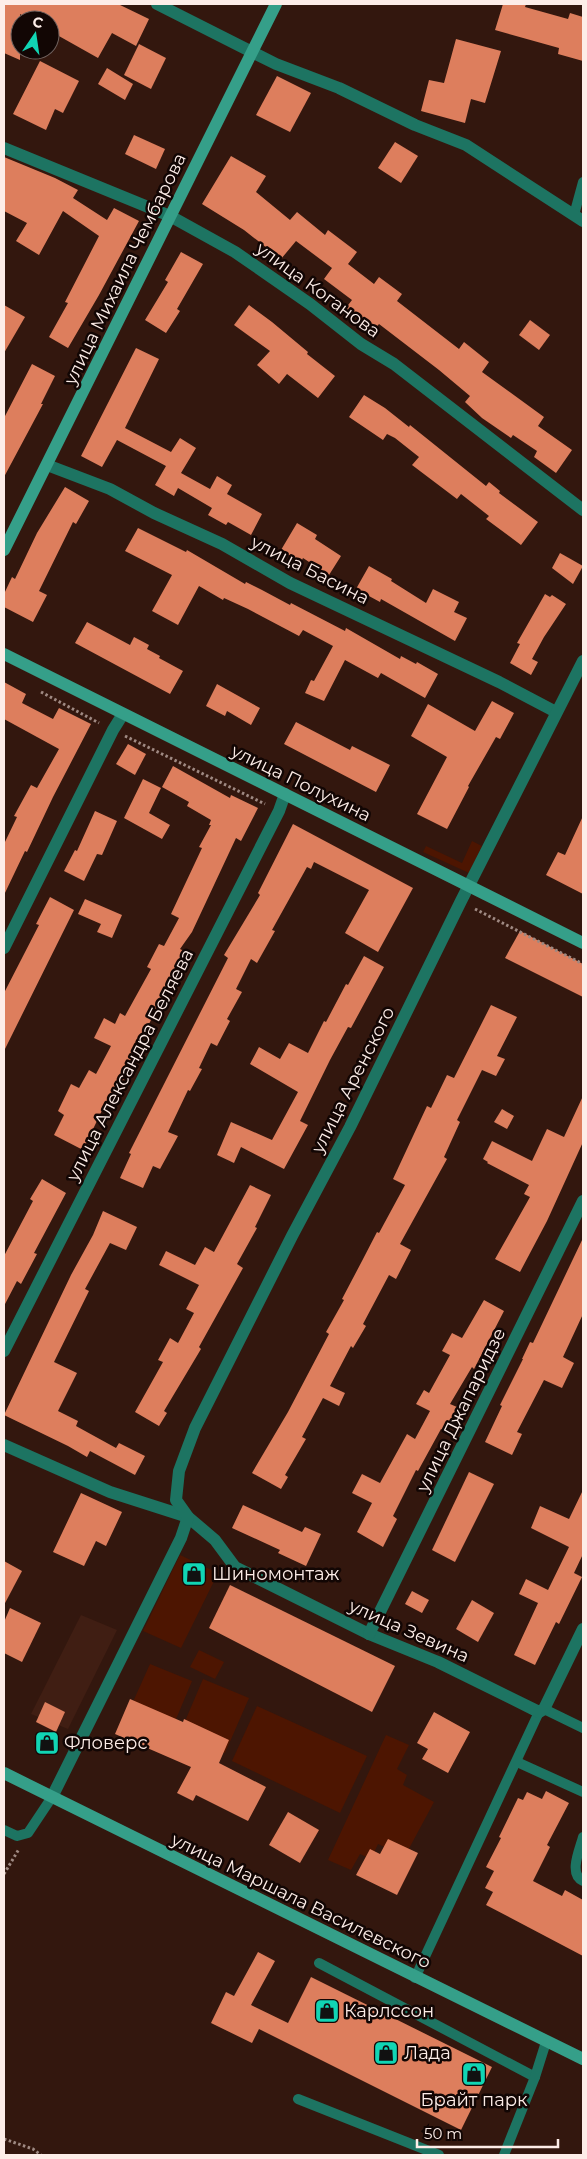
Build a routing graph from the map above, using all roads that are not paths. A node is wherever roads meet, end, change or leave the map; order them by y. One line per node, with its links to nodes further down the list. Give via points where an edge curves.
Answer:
1 (157, 4): 3 (street)
2 (276, 4): 3 (main road, улица Михаила Чембарова)
3 (252, 52): 6 (main road, улица Михаила Чембарова); 7 (street, via 466,145)
4 (4, 148): 6 (street, улица Коганова)
5 (583, 182): 7 (lane)
6 (170, 216): 8 (main road, улица Михаила Чембарова); 9 (street, улица Коганова, via 234,252 310,304 361,344 394,364)
7 (579, 218)
8 (47, 465): 10 (main road, улица Михаила Чембарова); 13 (street, улица Басина, via 110,490 222,544 290,583)
9 (583, 510)
10 (4, 550)
11 (4, 654): 14 (main road, улица Полухина)
12 (583, 661): 13 (street, улица Аренского)
13 (556, 712): 16 (street, улица Аренского)
14 (123, 714): 15 (main road, улица Полухина); 18 (street)
15 (285, 794): 16 (main road, улица Полухина); 20 (street, улица Александра Беляева)
16 (470, 886): 17 (main road, улица Полухина); 22 (street, улица Аренского, via 195,1428 178,1471 176,1500)
17 (583, 943)
18 (4, 948)
19 (583, 1201): 24 (street, улица Джапаридзе)
20 (4, 1351)
21 (4, 1445): 22 (street, улица Зевина, via 110,1492)
22 (188, 1518): 24 (street, улица Зевина, via 215,1540 235,1567); 30 (street)
23 (583, 1629): 25 (street)
24 (369, 1634): 25 (street, улица Зевина, via 438,1662)
25 (541, 1711): 26 (lane); 27 (lane)
26 (583, 1728)
27 (518, 1762): 29 (lane); 35 (lane)
28 (4, 1773): 30 (main road, улица Маршала Василевского)
29 (583, 1792)
30 (52, 1798): 31 (lane, via 28,1833 17,1836); 35 (main road, улица Маршала Василевского)
31 (4, 1830)
32 (583, 1837): 33 (lane, via 576,1872)
33 (583, 1881)
34 (319, 1963): 38 (lane)
35 (415, 1978): 36 (main road, улица Маршала Василевского)
36 (546, 2042): 37 (main road, улица Маршала Василевского); 38 (lane)
37 (583, 2060)
38 (535, 2077): 41 (lane)
39 (298, 2099): 40 (lane)
40 (439, 2155)
41 (504, 2155)

